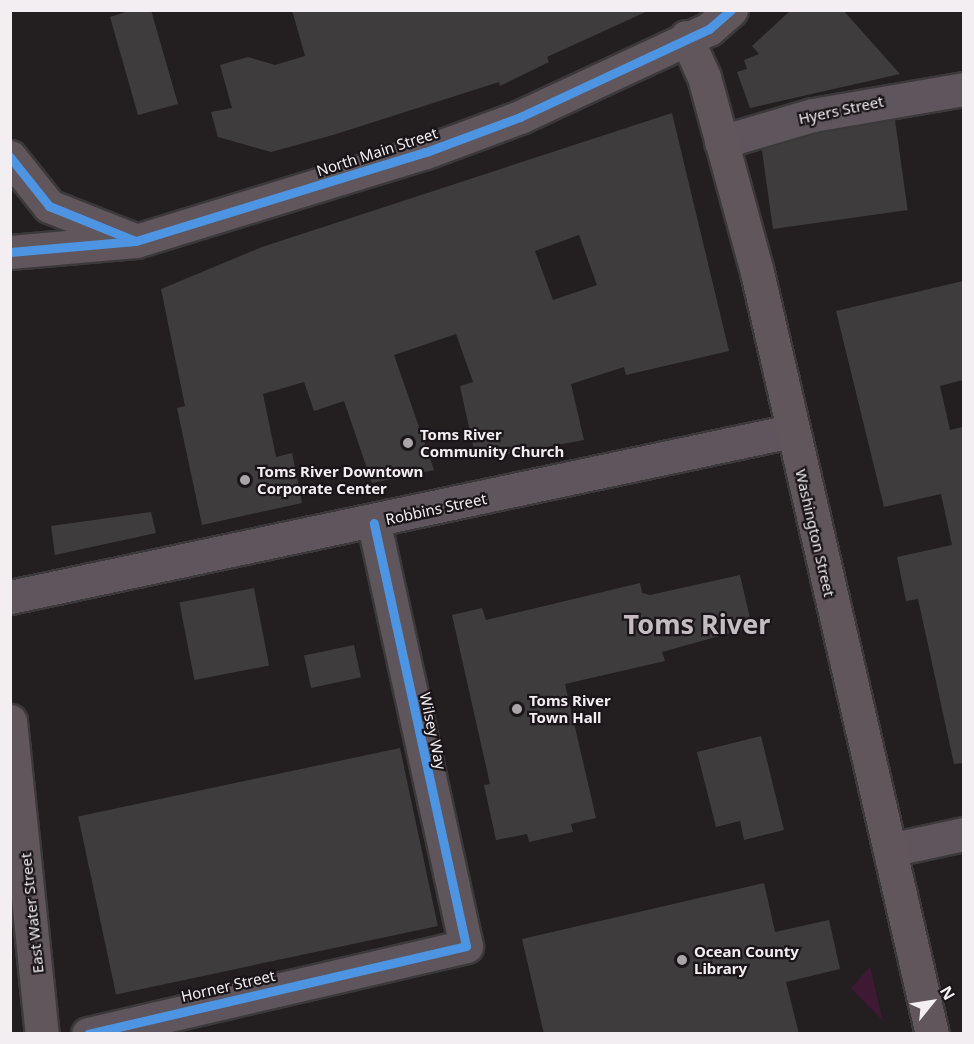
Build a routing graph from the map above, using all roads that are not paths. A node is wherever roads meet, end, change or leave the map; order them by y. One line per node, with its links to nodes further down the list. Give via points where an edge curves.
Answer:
1 (731, 10): 2 (main road, North Main Street, via 709,29)
2 (686, 37): 4 (main road, Washington Street, via 704,77); 6 (main road, North Main Street, via 520,117 426,152)
3 (963, 89): 4 (street, Hyers Street, via 813,115)
4 (721, 142): 8 (main road, Washington Street, via 757,272)
5 (10, 157): 6 (main road, via 49,206)
6 (136, 241): 7 (main road, North Main Street)
7 (10, 252)
8 (791, 431): 9 (street, Robbins Street); 13 (main road, Washington Street)
9 (374, 522): 10 (street, Robbins Street); 14 (street, Wilsey Way)
10 (10, 597)
11 (10, 721): 15 (main road, East Water Street)
12 (963, 834): 13 (street)
13 (890, 850): 17 (main road, Washington Street)
14 (466, 946): 16 (street, Horner Street)
15 (42, 1034)
16 (88, 1034)
17 (932, 1034)

